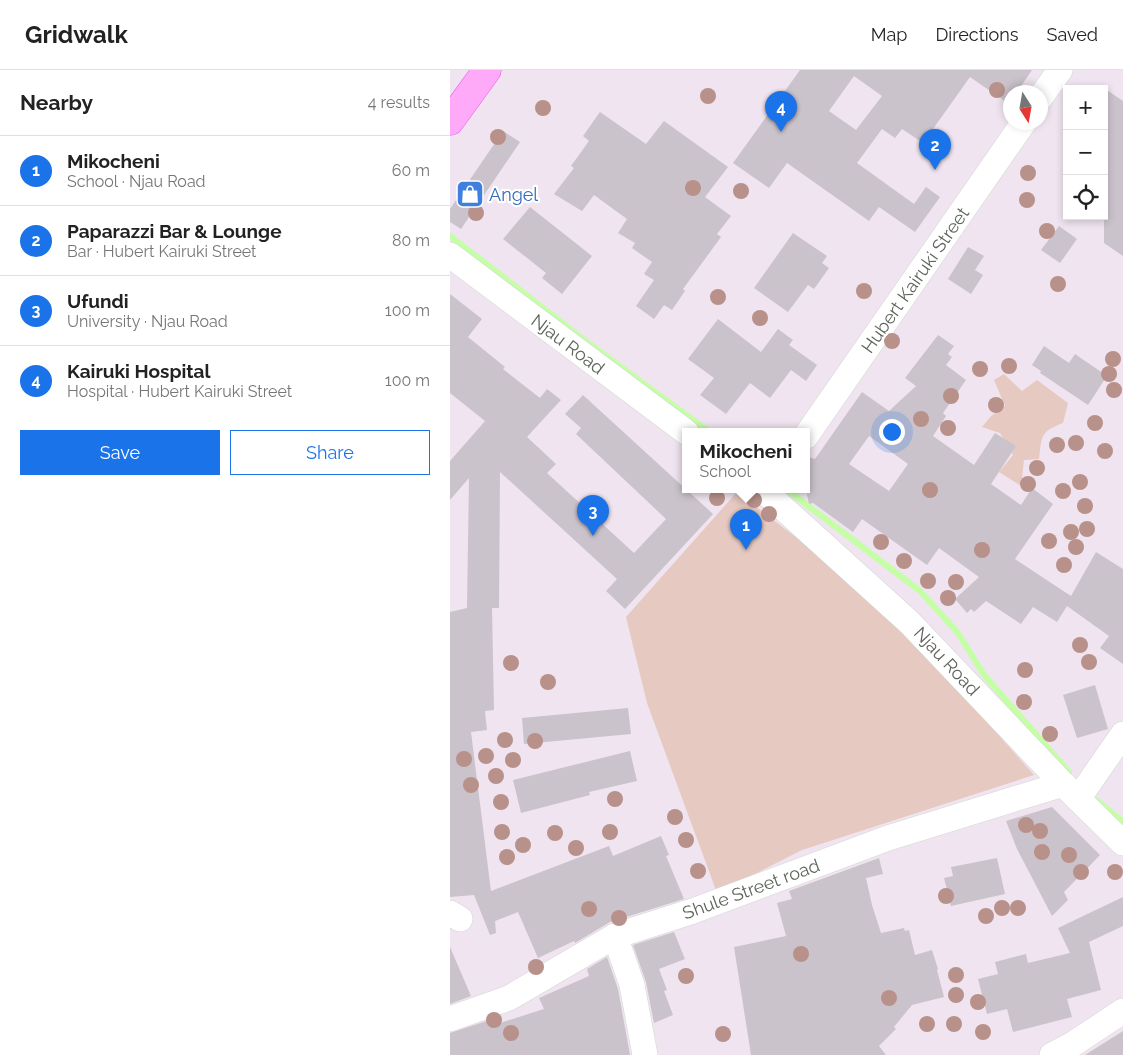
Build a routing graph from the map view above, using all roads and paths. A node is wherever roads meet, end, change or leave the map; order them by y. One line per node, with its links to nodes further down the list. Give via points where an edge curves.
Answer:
1 (487, 70): 4 (main road)
2 (1060, 70): 3 (street)
3 (1048, 87)
4 (450, 121)
5 (1018, 130): 8 (street, Hubert Kairuki Street)
6 (450, 255): 7 (street, Njau Road)
7 (682, 429)
8 (810, 430)
9 (769, 493): 11 (street, Njau Road, via 909,622)
10 (1123, 734): 11 (street)
11 (1070, 792): 12 (street, Njau Road); 13 (street, Shule Street road, via 888,838)
12 (1123, 843)
13 (615, 936): 15 (street, Shule Street road, via 508,998); 16 (street, via 632,985)
14 (1123, 1011): 17 (street)
15 (450, 1019)
16 (645, 1055)
17 (1052, 1055)

